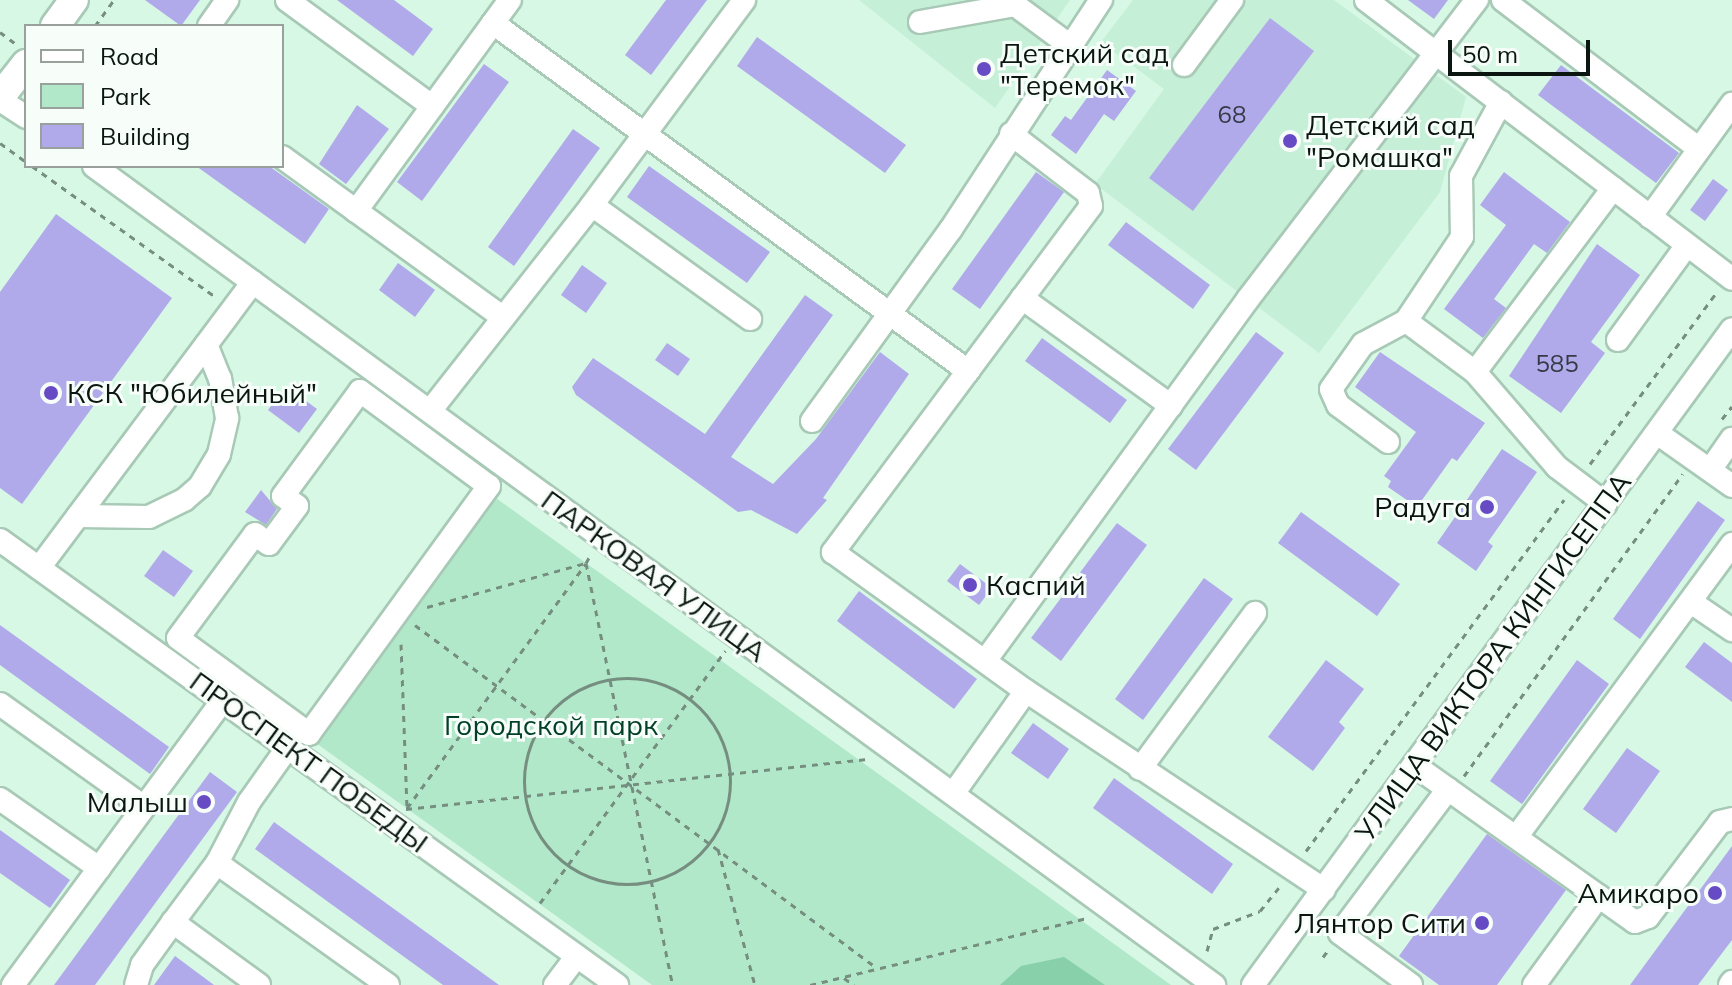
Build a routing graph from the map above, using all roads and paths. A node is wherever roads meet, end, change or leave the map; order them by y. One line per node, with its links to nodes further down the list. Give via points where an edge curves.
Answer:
1 (74, 0): 15 (main road)
2 (114, 0): 16 (path)
3 (227, 0): 17 (street)
4 (287, 0): 27 (street)
5 (510, 0): 14 (street)
6 (744, 0): 30 (street)
7 (1101, 0): 19 (street)
8 (1232, 0): 22 (street)
9 (1366, 0): 21 (street)
10 (1477, 0): 21 (street)
11 (1503, 0): 32 (street)
12 (1017, 2): 13 (street); 19 (street)
13 (920, 22)
14 (493, 23): 27 (street); 30 (street)
15 (56, 24)
16 (96, 24)
17 (210, 24)
18 (0, 32): 20 (path)
19 (1069, 45): 29 (street)
20 (24, 50)
21 (1438, 54): 25 (street); 55 (street)
22 (1184, 65)
23 (24, 67): 24 (main road)
24 (0, 99): 28 (street)
25 (1501, 102): 37 (street); 49 (street, via 1461,176 1462,237)
26 (1732, 104): 32 (street)
27 (432, 106): 39 (street)
28 (24, 116)
29 (1011, 134): 44 (street, via 1088,193 1091,206); 46 (street)
30 (645, 135): 38 (street); 46 (street)
31 (0, 143): 34 (path)
32 (1699, 149): 40 (street)
33 (284, 158): 39 (street)
34 (24, 161)
35 (35, 168): 45 (path, via 215,297)
36 (97, 168): 43 (street, ПАРКОВАЯ УЛИЦА)
37 (1613, 188): 40 (street); 54 (street)
38 (592, 205): 47 (street); 48 (street)
39 (356, 211): 47 (street)
40 (1650, 217): 41 (street)
41 (1687, 245): 42 (street); 51 (street)
42 (1728, 276): 63 (path)
43 (253, 282): 45 (street); 57 (street, ПАРКОВАЯ УЛИЦА)
44 (1022, 298): 53 (street); 55 (street)
45 (237, 304): 52 (street)
46 (889, 314): 53 (street); 58 (street)
47 (502, 317): 57 (street)
48 (750, 319)
49 (1406, 321): 54 (street); 61 (street, via 1363,344 1331,389 1338,405)
50 (1732, 329): 59 (street, УЛИЦА ВИКТОРА КИНГИСЕППА)
51 (1618, 340)
52 (206, 345): 66 (street); 66 (street, via 226,398 227,418 219,454 200,486 149,517)
53 (968, 371): 80 (street, via 833,552)
54 (1475, 372): 63 (street, via 1557,467)
55 (1171, 406): 80 (street)
56 (1732, 406): 60 (path)
57 (430, 411): 78 (street, ПАРКОВАЯ УЛИЦА)
58 (812, 421)
59 (1657, 433): 62 (street); 65 (street, УЛИЦА ВИКТОРА КИНГИСЕППА)
60 (1724, 433): 62 (street)
61 (1388, 442)
62 (1702, 464): 64 (street); 94 (path, via 1462,780)
63 (1577, 482): 65 (street); 107 (path)
64 (1732, 486)
65 (1606, 504): 90 (street, УЛИЦА ВИКТОРА КИНГИСЕППА)
66 (78, 516): 71 (street)
67 (0, 540): 71 (street, ПРОСПЕКТ ПОБЕДЫ)
68 (1732, 544): 72 (street)
69 (579, 546): 70 (path, via 592,555)
70 (586, 563): 73 (path); 81 (path); 82 (path)
71 (39, 568): 85 (street, ПРОСПЕКТ ПОБЕДЫ)
72 (1691, 602): 77 (street); 101 (street)
73 (415, 610)
74 (1255, 613): 91 (street)
75 (412, 623): 82 (path)
76 (401, 629): 99 (path)
77 (1732, 630)
78 (736, 636): 84 (path); 96 (street, ПАРКОВАЯ УЛИЦА)
79 (178, 638): 79 (street, via 309,734 489,486 360,391 283,496 297,506 269,544 255,534)
80 (985, 661): 83 (street)
81 (609, 679): 84 (path, via 662,683); 87 (path, via 576,690); 93 (path)
82 (496, 685): 87 (path); 99 (path)
83 (1026, 691): 91 (street); 96 (street)
84 (690, 698): 92 (path, via 710,718); 93 (path)
85 (223, 700): 88 (street, ПРОСПЕКТ ПОБЕДЫ); 98 (street)
86 (0, 704): 98 (street)
87 (544, 720): 93 (path); 95 (path, via 525,760)
88 (288, 747): 104 (street, via 249,802); 115 (street, ПРОСПЕКТ ПОБЕДЫ)
89 (871, 758): 92 (path)
90 (1414, 765): 94 (street); 109 (street, УЛИЦА ВИКТОРА КИНГИСЕППА)
91 (1140, 769): 107 (street)
92 (730, 771): 93 (path); 102 (path, via 729,802)
93 (629, 782): 95 (path); 102 (path); 105 (path); 108 (path)
94 (1448, 789): 101 (street); 130 (street, via 1340,933)
95 (524, 794): 99 (path); 105 (path, via 544,844)
96 (953, 794): 128 (street, ПАРКОВАЯ УЛИЦА)
97 (0, 799): 106 (street)
98 (144, 807): 106 (street)
99 (405, 810)
100 (1732, 819): 110 (street, via 1720,822 1641,922)
101 (1517, 836): 110 (street)
102 (709, 842): 103 (path); 108 (path, via 678,872)
103 (718, 849): 116 (path); 125 (path)
104 (217, 863): 113 (street); 121 (street)
105 (567, 866): 108 (path, via 620,885); 111 (path)
106 (99, 868): 118 (street)
107 (1294, 868): 109 (street); 114 (path, via 1260,911 1213,929)
108 (650, 882): 124 (path)
109 (1324, 890): 129 (street, УЛИЦА ВИКТОРА КИНГИСЕППА)
110 (1599, 896): 131 (street)
111 (536, 909)
112 (1088, 917): 117 (path)
113 (173, 922): 119 (street, via 142,965); 120 (street)
114 (1207, 951)
115 (577, 956): 122 (street); 123 (street, ПРОСПЕКТ ПОБЕДЫ)
116 (877, 968)
117 (842, 977): 126 (path); 127 (path)
118 (13, 985)
119 (136, 985)
120 (259, 985)
121 (388, 985)
122 (555, 985)
123 (617, 985)
124 (673, 985)
125 (755, 985)
126 (810, 985)
127 (854, 985)
128 (1214, 985)
129 (1253, 985)
130 (1411, 985)
131 (1534, 985)

